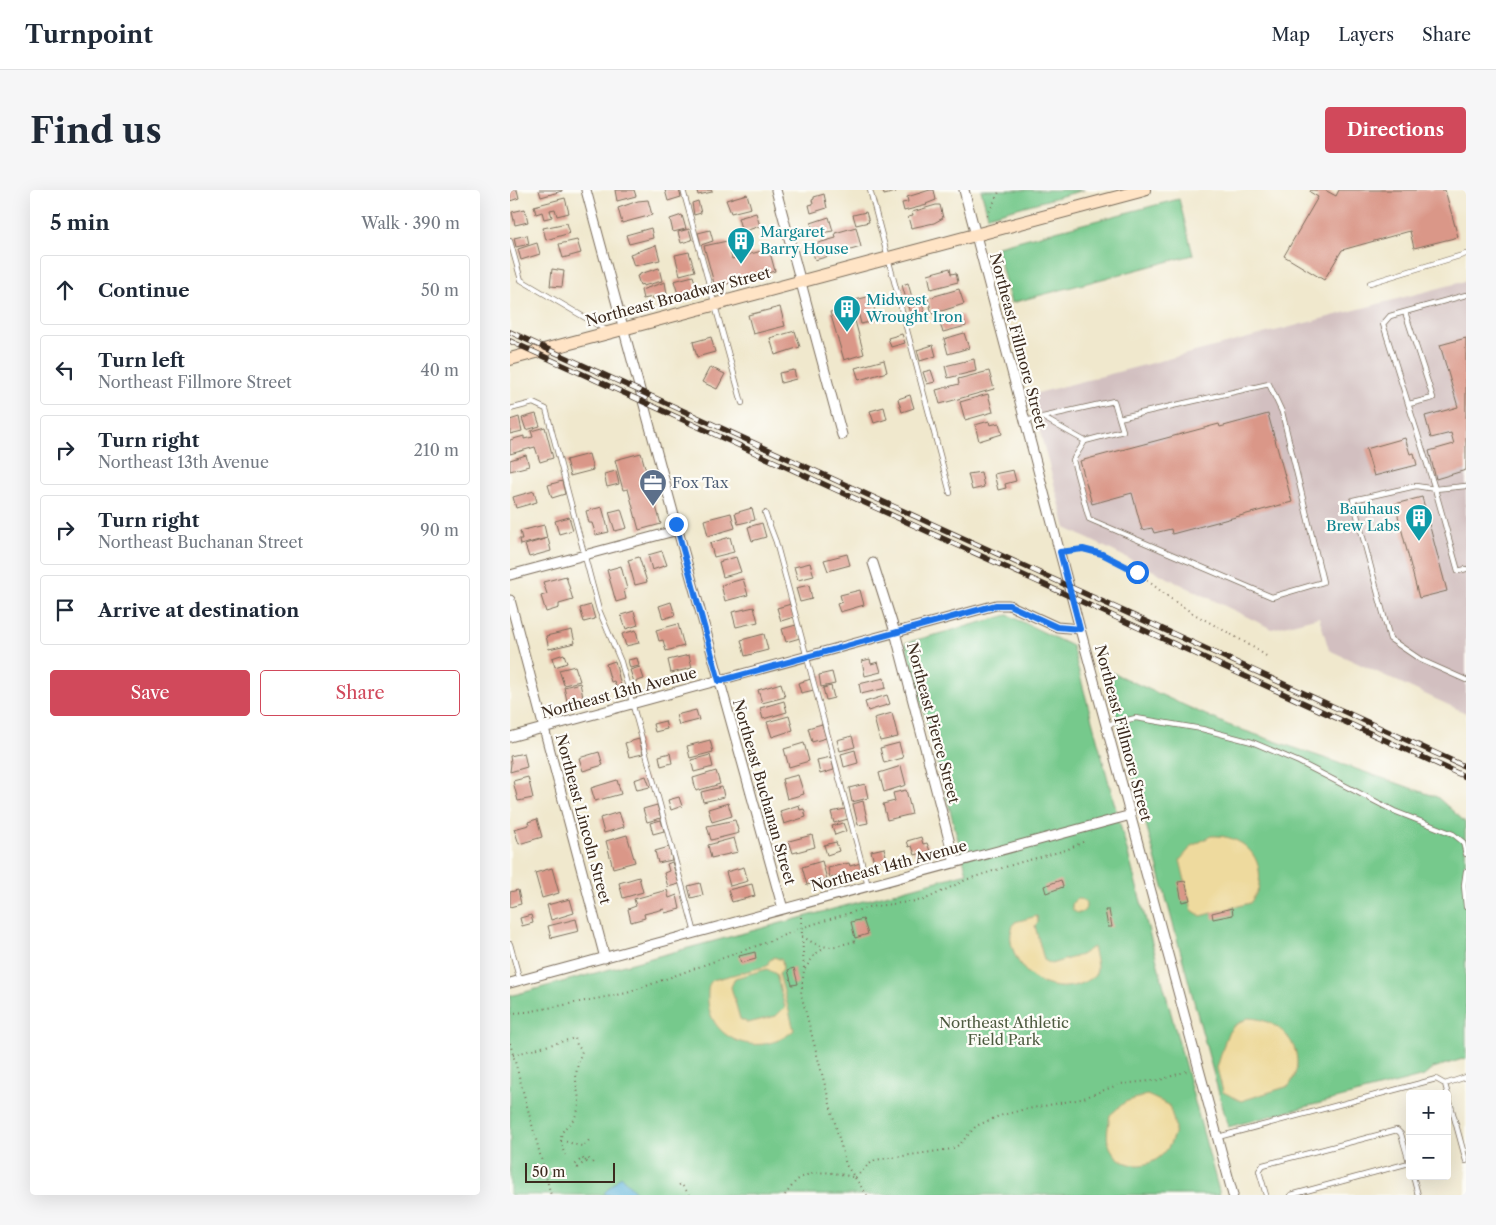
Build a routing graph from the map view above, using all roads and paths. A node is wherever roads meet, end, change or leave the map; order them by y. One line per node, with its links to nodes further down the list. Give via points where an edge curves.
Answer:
1 (586, 190): 18 (street, Northeast Buchanan Street)
2 (684, 190): 16 (lane)
3 (776, 190): 13 (street)
4 (870, 190): 12 (lane)
5 (964, 190): 9 (street, Northeast Fillmore Street)
6 (1000, 190): 8 (path)
7 (1144, 190): 9 (main road, Northeast Broadway Street)
8 (987, 216)
9 (976, 234): 12 (main road, Northeast Broadway Street); 26 (street, Northeast Fillmore Street)
10 (510, 240): 19 (lane, via 521,280)
11 (1466, 254): 14 (lane)
12 (888, 258): 13 (main road, Northeast Broadway Street); 31 (lane)
13 (802, 281): 16 (main road, Northeast Broadway Street); 27 (street)
14 (1370, 283)
15 (1466, 295): 17 (lane)
16 (715, 304): 18 (main road, Northeast Broadway Street); 21 (lane)
17 (1405, 312): 22 (lane, via 1390,316 1382,324); 22 (lane, via 1433,398)
18 (624, 329): 19 (main road, Northeast Broadway Street); 33 (street, Northeast Buchanan Street)
19 (610, 332): 20 (main road, Northeast Broadway Street)
20 (510, 359)
21 (742, 403)
22 (1409, 404): 30 (lane)
23 (510, 409): 35 (lane, via 533,403 546,409)
24 (1042, 417): 25 (lane, via 1114,401); 26 (lane); 28 (lane)
25 (1119, 418): 28 (lane, via 1122,431); 28 (lane, via 1269,384 1282,412 1323,582 1272,597 1089,519 1073,460)
26 (1025, 421): 34 (street, Northeast Fillmore Street)
27 (842, 434)
28 (1085, 441)
29 (1466, 486): 30 (lane)
30 (1435, 489): 37 (lane, via 1458,572); 44 (lane, via 1416,486 1353,500 1390,639 1421,660)
31 (950, 493)
32 (765, 513): 42 (lane, via 776,542)
33 (678, 530): 35 (street); 45 (street, Northeast Buchanan Street)
34 (1060, 552): 40 (street, Northeast Fillmore Street); 43 (path, via 1083,549 1118,561 1186,609)
35 (584, 555): 38 (street); 46 (lane, via 599,610 621,662)
36 (873, 563): 41 (street, Northeast Pierce Street)
37 (1466, 569)
38 (510, 575)
39 (510, 600): 48 (street, Northeast Lincoln Street)
40 (1080, 629): 41 (street, Northeast 13th Avenue, via 1057,627 1003,604); 47 (street, Northeast Fillmore Street)
41 (895, 632): 42 (street, Northeast 13th Avenue); 53 (street, Northeast Pierce Street)
42 (806, 656): 45 (street, Northeast 13th Avenue); 55 (lane)
43 (1269, 658)
44 (1466, 680)
45 (719, 681): 46 (street, Northeast 13th Avenue); 57 (street, Northeast Buchanan Street)
46 (633, 703): 48 (street, Northeast 13th Avenue); 60 (lane)
47 (1106, 724): 50 (street, Northeast Fillmore Street); 52 (lane, via 1136,718 1202,729 1252,742 1299,762 1394,811 1453,834 1464,842)
48 (545, 728): 49 (street, Northeast 13th Avenue); 65 (street, Northeast Lincoln Street)
49 (510, 737)
50 (1131, 815): 53 (street, Northeast 14th Avenue); 75 (street, Northeast Fillmore Street)
51 (1085, 840): 59 (path, via 1066,850 968,879 924,900 869,907)
52 (1466, 854)
53 (955, 863): 55 (street, Northeast 14th Avenue)
54 (1466, 871): 56 (lane)
55 (868, 886): 57 (street, Northeast 14th Avenue)
56 (1466, 907)
57 (783, 908): 60 (street, Northeast 14th Avenue)
58 (801, 917): 59 (path)
59 (801, 928): 61 (path); 69 (path, via 627,993)
60 (695, 933): 65 (street, Northeast 14th Avenue)
61 (802, 936): 64 (path); 66 (path)
62 (856, 941): 64 (path)
63 (510, 944): 67 (lane)
64 (825, 948): 66 (path, via 815,954)
65 (605, 958): 67 (street, Northeast 14th Avenue)
66 (804, 970): 84 (path, via 801,994 846,1165)
67 (520, 981): 68 (street, Northeast 14th Avenue)
68 (510, 983)
69 (510, 1013)
70 (510, 1043): 71 (path)
71 (513, 1055): 77 (path, via 575,1038 582,1051 576,1072 580,1099 576,1115 563,1130); 87 (path)
72 (1188, 1071): 84 (path, via 1160,1080 1120,1084 1081,1099 998,1116 976,1126 952,1149 875,1160)
73 (1466, 1078): 74 (lane)
74 (1445, 1084): 75 (lane, via 1436,1079); 80 (lane)
75 (1218, 1137): 91 (street, Northeast Fillmore Street)
76 (591, 1138): 77 (path, via 584,1146)
77 (561, 1141): 79 (path)
78 (1406, 1153): 92 (lane, via 1397,1130 1263,1165 1259,1171)
79 (565, 1155)
80 (1466, 1161)
81 (594, 1164): 82 (path, bridge, via 588,1158 578,1168 575,1165 582,1158)
82 (590, 1165)
83 (1406, 1165): 93 (lane)
84 (855, 1178): 89 (path, via 832,1173 804,1176); 90 (path)
85 (1414, 1180): 94 (lane)
86 (679, 1185): 88 (path)
87 (551, 1195)
88 (690, 1195)
89 (785, 1195)
90 (867, 1195)
91 (1234, 1195)
92 (1266, 1195)
93 (1291, 1195)
94 (1418, 1195)

